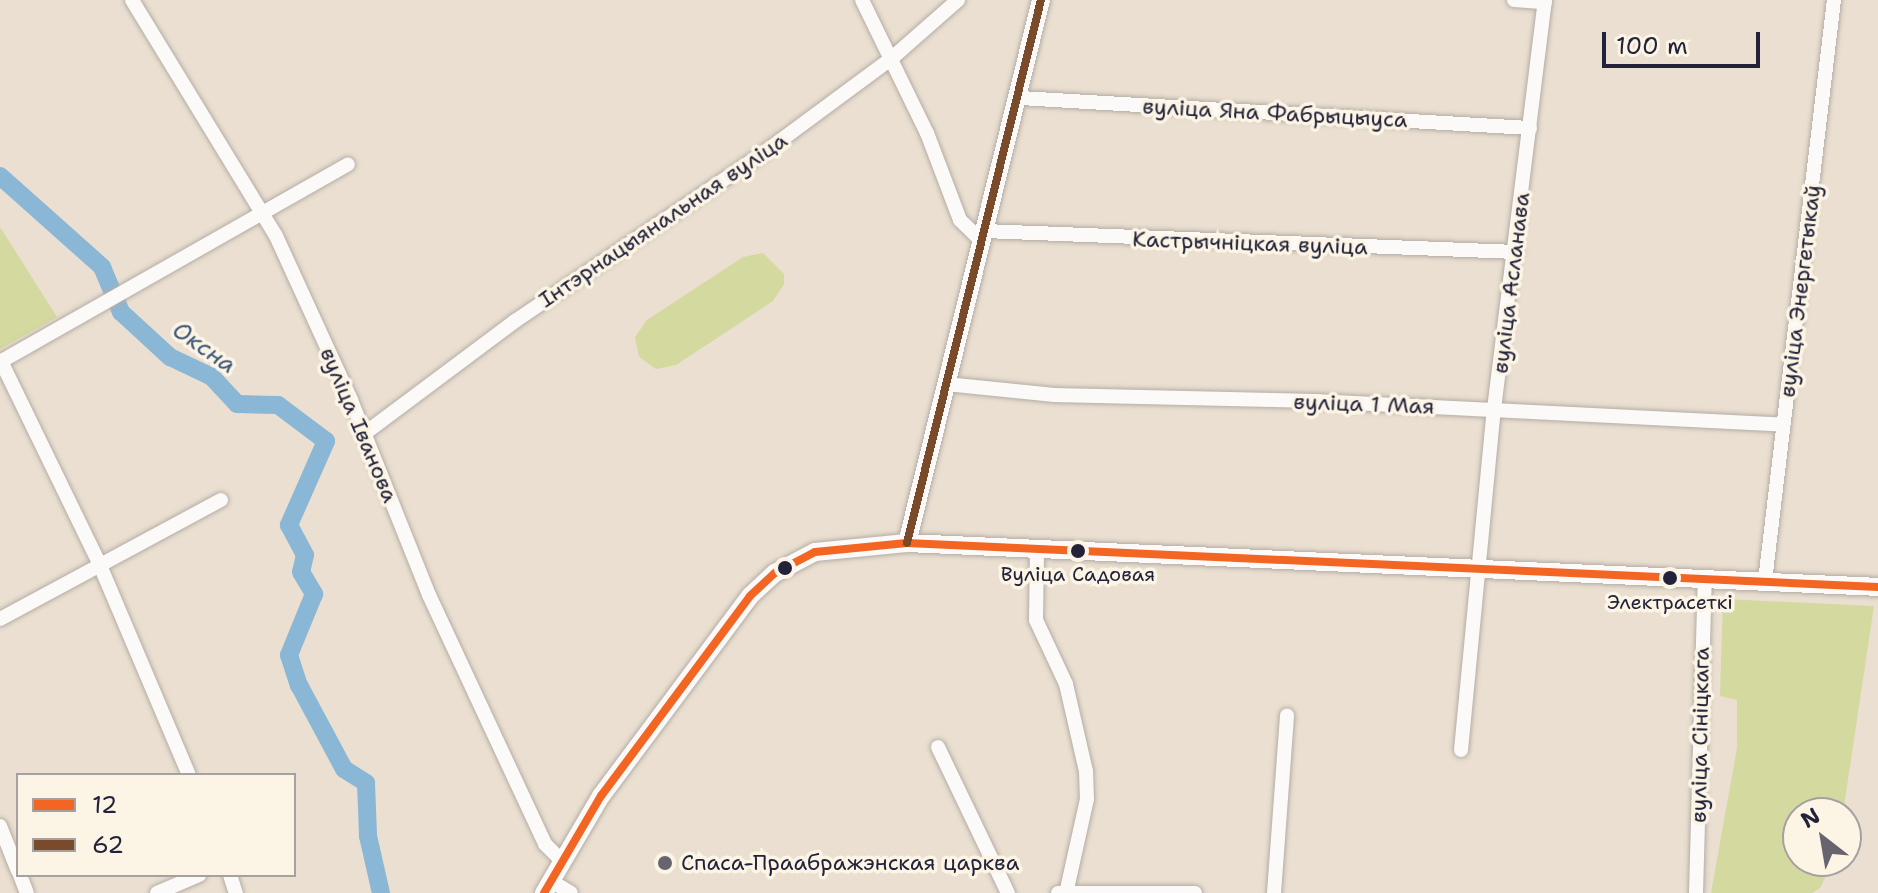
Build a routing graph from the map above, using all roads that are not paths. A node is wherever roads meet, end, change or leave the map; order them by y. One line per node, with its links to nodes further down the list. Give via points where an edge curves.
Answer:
1 (132, 0): 12 (street, вуліца Іванова)
2 (862, 0): 8 (street)
3 (958, 0): 8 (street, Інтэрнацыянальная вуліца)
4 (1041, 0): 9 (main road)
5 (1514, 0): 7 (street)
6 (1834, 0): 18 (street, вуліца Энергетыкаў)
7 (1545, 1): 10 (street, вуліца Асланава)
8 (892, 58): 13 (street, via 960,220); 19 (street, Інтэрнацыянальная вуліца, via 769,149 515,321)
9 (1020, 98): 10 (street, вуліца Яна Фабрыцыуса); 13 (main road)
10 (1530, 128): 14 (street, вуліца Асланава)
11 (348, 164): 12 (street)
12 (263, 216): 15 (street); 19 (street, вуліца Іванова)
13 (983, 236): 14 (street, Кастрычніцкая вуліца); 16 (main road)
14 (1516, 252): 17 (street, вуліца Асланава)
15 (1, 362): 23 (street)
16 (946, 384): 17 (street, вуліца 1 Мая, via 1054,395); 21 (main road)
17 (1494, 409): 18 (street, вуліца 1 Мая); 24 (street, вуліца Асланава)
18 (1783, 425): 26 (street, вуліца Энергетыкаў)
19 (364, 434): 34 (street, вуліца Іванова, via 429,595 540,835)
20 (221, 500): 23 (street)
21 (907, 543): 22 (main road); 34 (main road, via 815,552 762,584 601,796)
22 (1037, 550): 24 (main road); 38 (street, via 1036,620 1066,684 1086,771 1087,799)
23 (99, 563): 28 (street); 32 (street)
24 (1481, 566): 25 (main road); 31 (street, вуліца Асланава)
25 (1705, 577): 26 (main road); 45 (street, вуліца Сініцкага)
26 (1765, 581): 27 (main road)
27 (1878, 587)
28 (0, 619)
29 (1287, 715): 44 (street)
30 (938, 747): 42 (street)
31 (1461, 750)
32 (188, 773)
33 (0, 826): 35 (street)
34 (561, 860): 37 (main road)
35 (16, 866)
36 (194, 877): 40 (street)
37 (548, 887): 41 (street)
38 (1062, 891): 39 (street)
39 (1085, 891): 43 (street)
40 (157, 893)
41 (571, 893)
42 (1008, 893)
43 (1195, 893)
44 (1274, 893)
45 (1696, 893)

